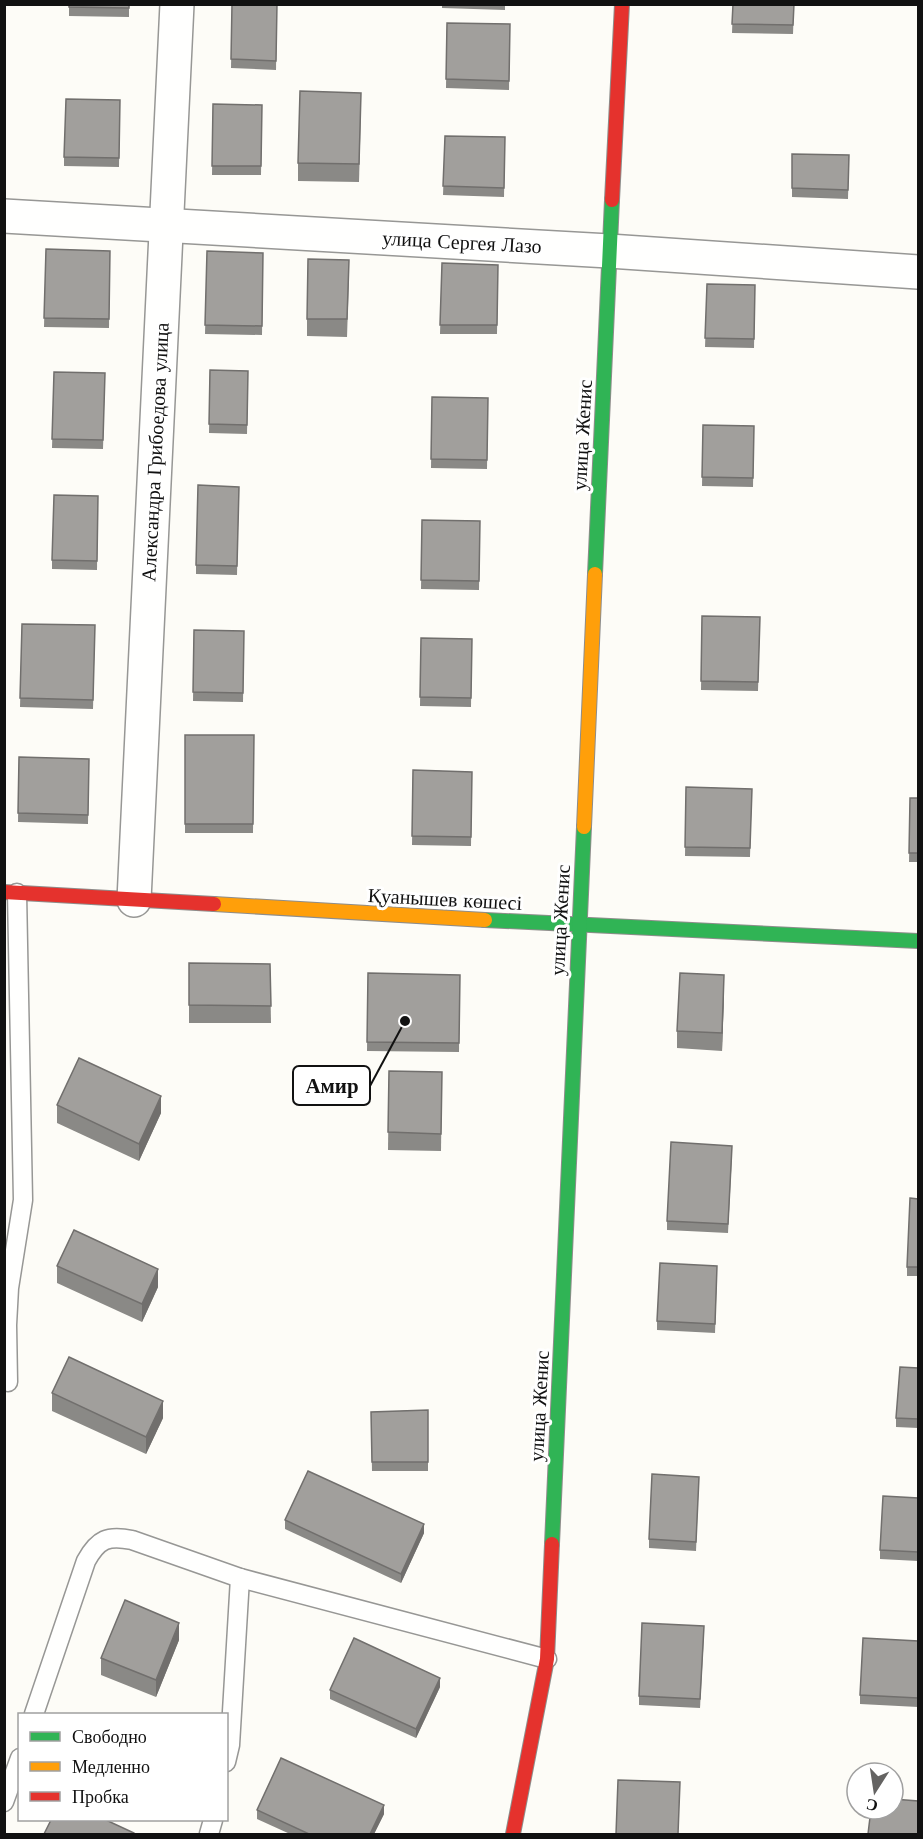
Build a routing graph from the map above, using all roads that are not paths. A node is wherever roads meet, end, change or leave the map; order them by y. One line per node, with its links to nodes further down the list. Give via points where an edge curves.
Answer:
1 (177, 4): 4 (street, Александра Грибоедова улица)
2 (622, 4): 5 (street, улица Женис)
3 (4, 216): 4 (street, улица Сергея Лазо)
4 (165, 225): 5 (street, улица Сергея Лазо); 8 (street, Александра Грибоедова улица)
5 (609, 251): 6 (street, улица Сергея Лазо); 9 (street, улица Женис)
6 (918, 272)
7 (11, 892): 8 (street, Қуанышев көшесі); 11 (lane, via 23,1200 9,1288)
8 (134, 900): 9 (street, Қуанышев көшесі)
9 (580, 926): 10 (street, Қуанышев көшесі); 13 (street, улица Женис)
10 (918, 941)
11 (8, 1382)
12 (240, 1578): 13 (lane); 14 (lane, via 132,1540 114,1537 100,1542 86,1561); 15 (lane)
13 (547, 1659): 18 (street, улица Женис)
14 (34, 1713)
15 (228, 1754)
16 (18, 1764): 17 (lane)
17 (4, 1802)
18 (513, 1834)

